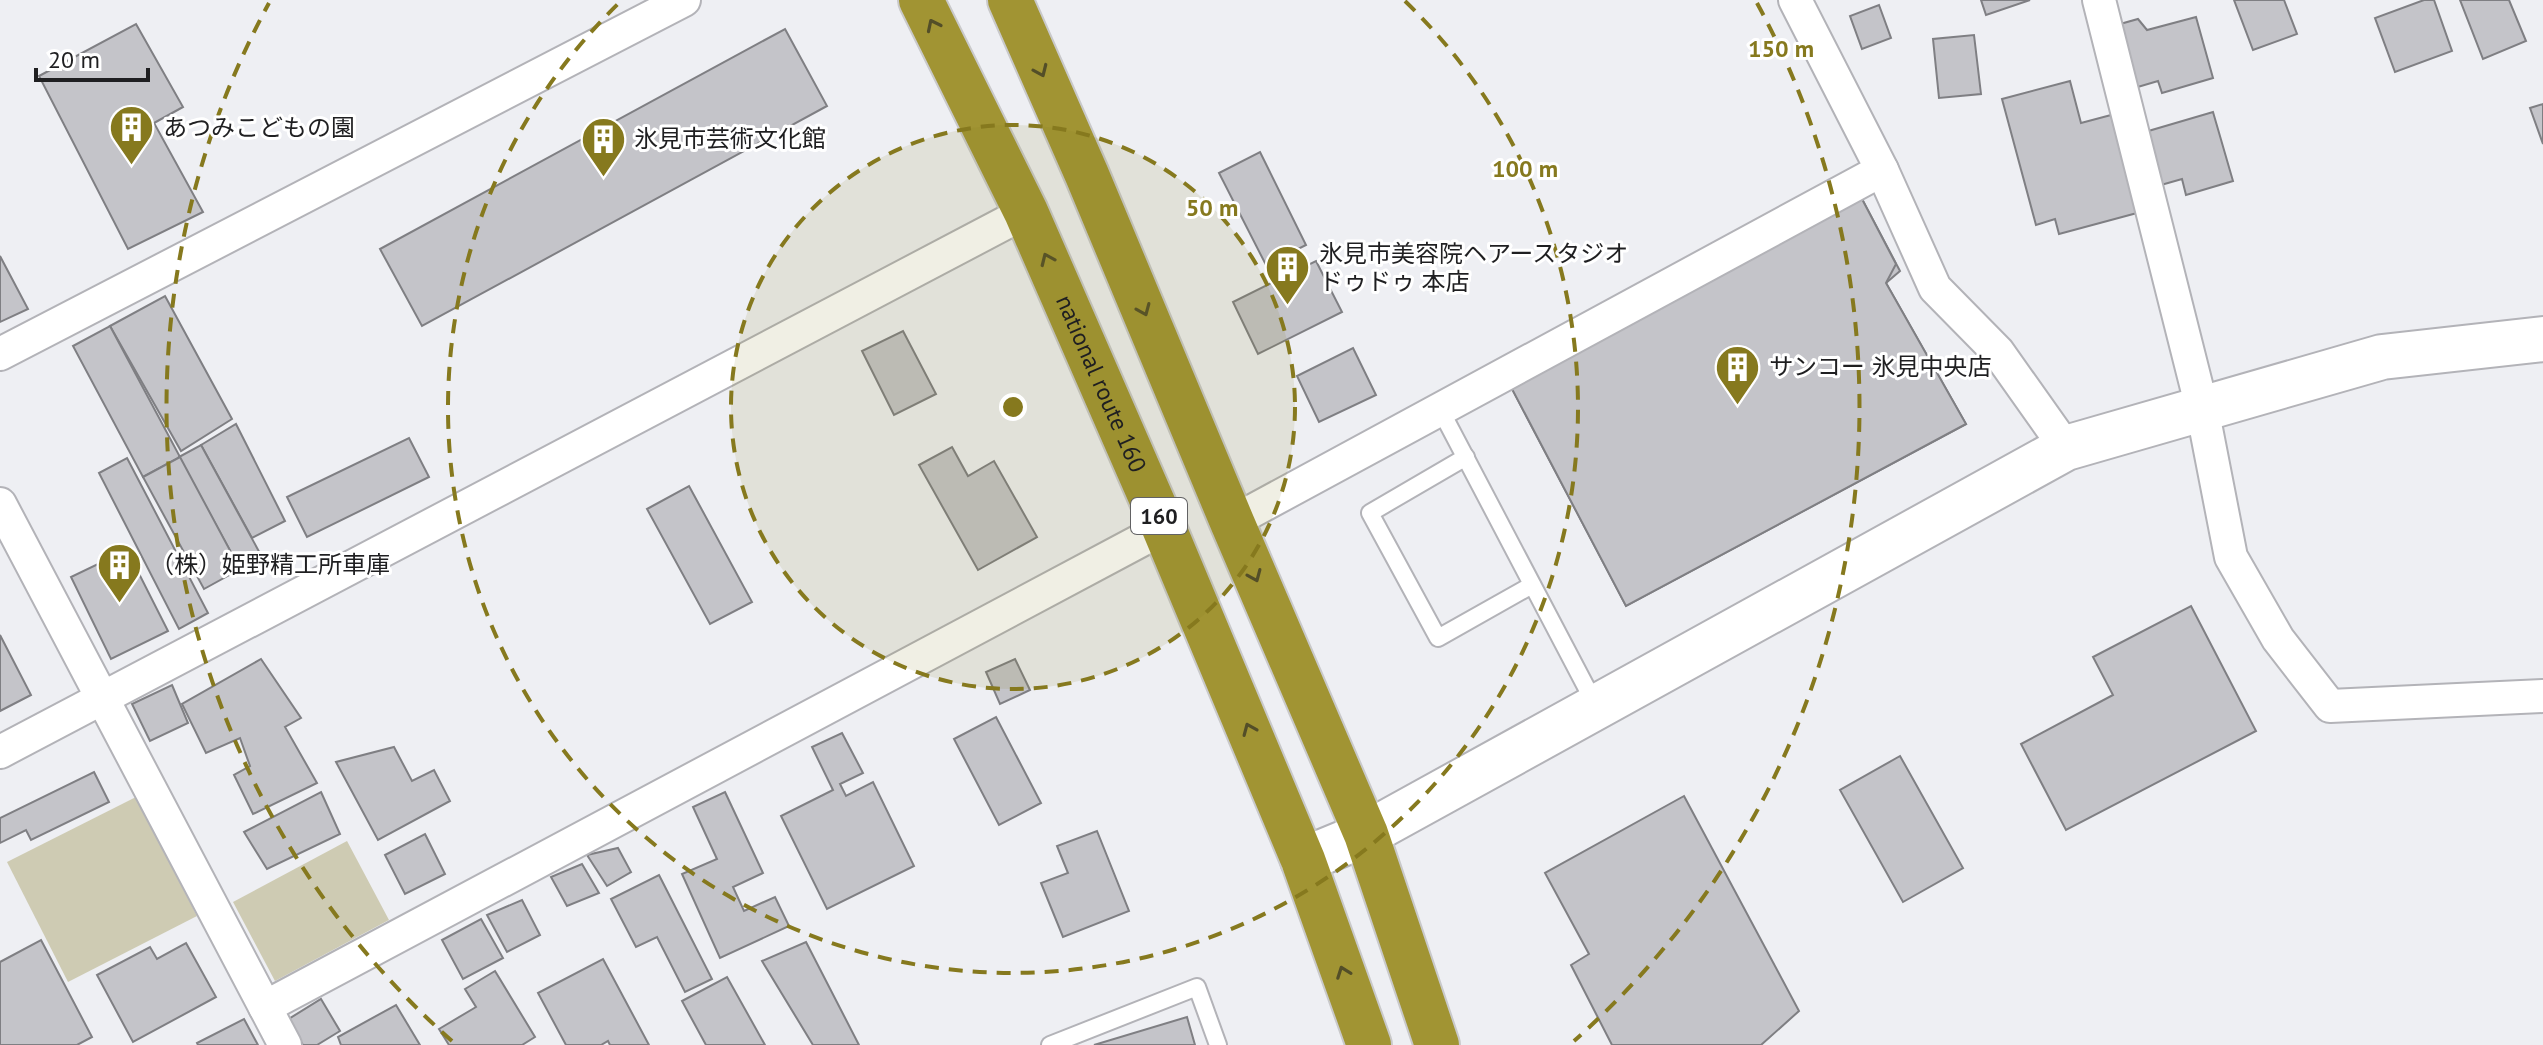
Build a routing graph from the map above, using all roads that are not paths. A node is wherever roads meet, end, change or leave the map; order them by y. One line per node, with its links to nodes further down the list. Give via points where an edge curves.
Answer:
1 (684, 0): 9 (street)
2 (921, 0): 7 (highway, national route 160 / 160, one-way to 2)
3 (1010, 0): 15 (highway, 160, one-way to 15)
4 (1795, 0): 6 (street)
5 (2099, 0): 10 (street)
6 (1882, 170): 11 (street); 12 (street, via 1935,288 1998,352)
7 (1026, 212): 16 (highway, national route 160 / 160, one-way to 7); 19 (street)
8 (2543, 339): 10 (street, via 2382,357)
9 (0, 354)
10 (2202, 408): 12 (street); 18 (street, via 2231,557 2278,639 2330,706)
11 (1440, 409): 13 (lane); 15 (street)
12 (2066, 448): 20 (street)
13 (1466, 457): 17 (lane); 17 (lane, via 1370,513 1438,638)
14 (0, 504): 19 (street)
15 (1232, 522): 22 (highway, 160, one-way to 22)
16 (1164, 528): 23 (highway, national route 160 / 160, one-way to 16); 24 (street)
17 (1532, 585): 20 (lane)
18 (2543, 696)
19 (102, 700): 21 (street); 24 (street)
20 (1596, 706): 22 (street)
21 (0, 752)
22 (1366, 834): 23 (street); 29 (highway, 160)
23 (1303, 860): 28 (highway, national route 160 / 160, one-way to 23)
24 (265, 1007): 25 (street)
25 (285, 1045)
26 (1050, 1045): 27 (lane, via 1197,987)
27 (1218, 1045)
28 (1369, 1045)
29 (1437, 1045)

